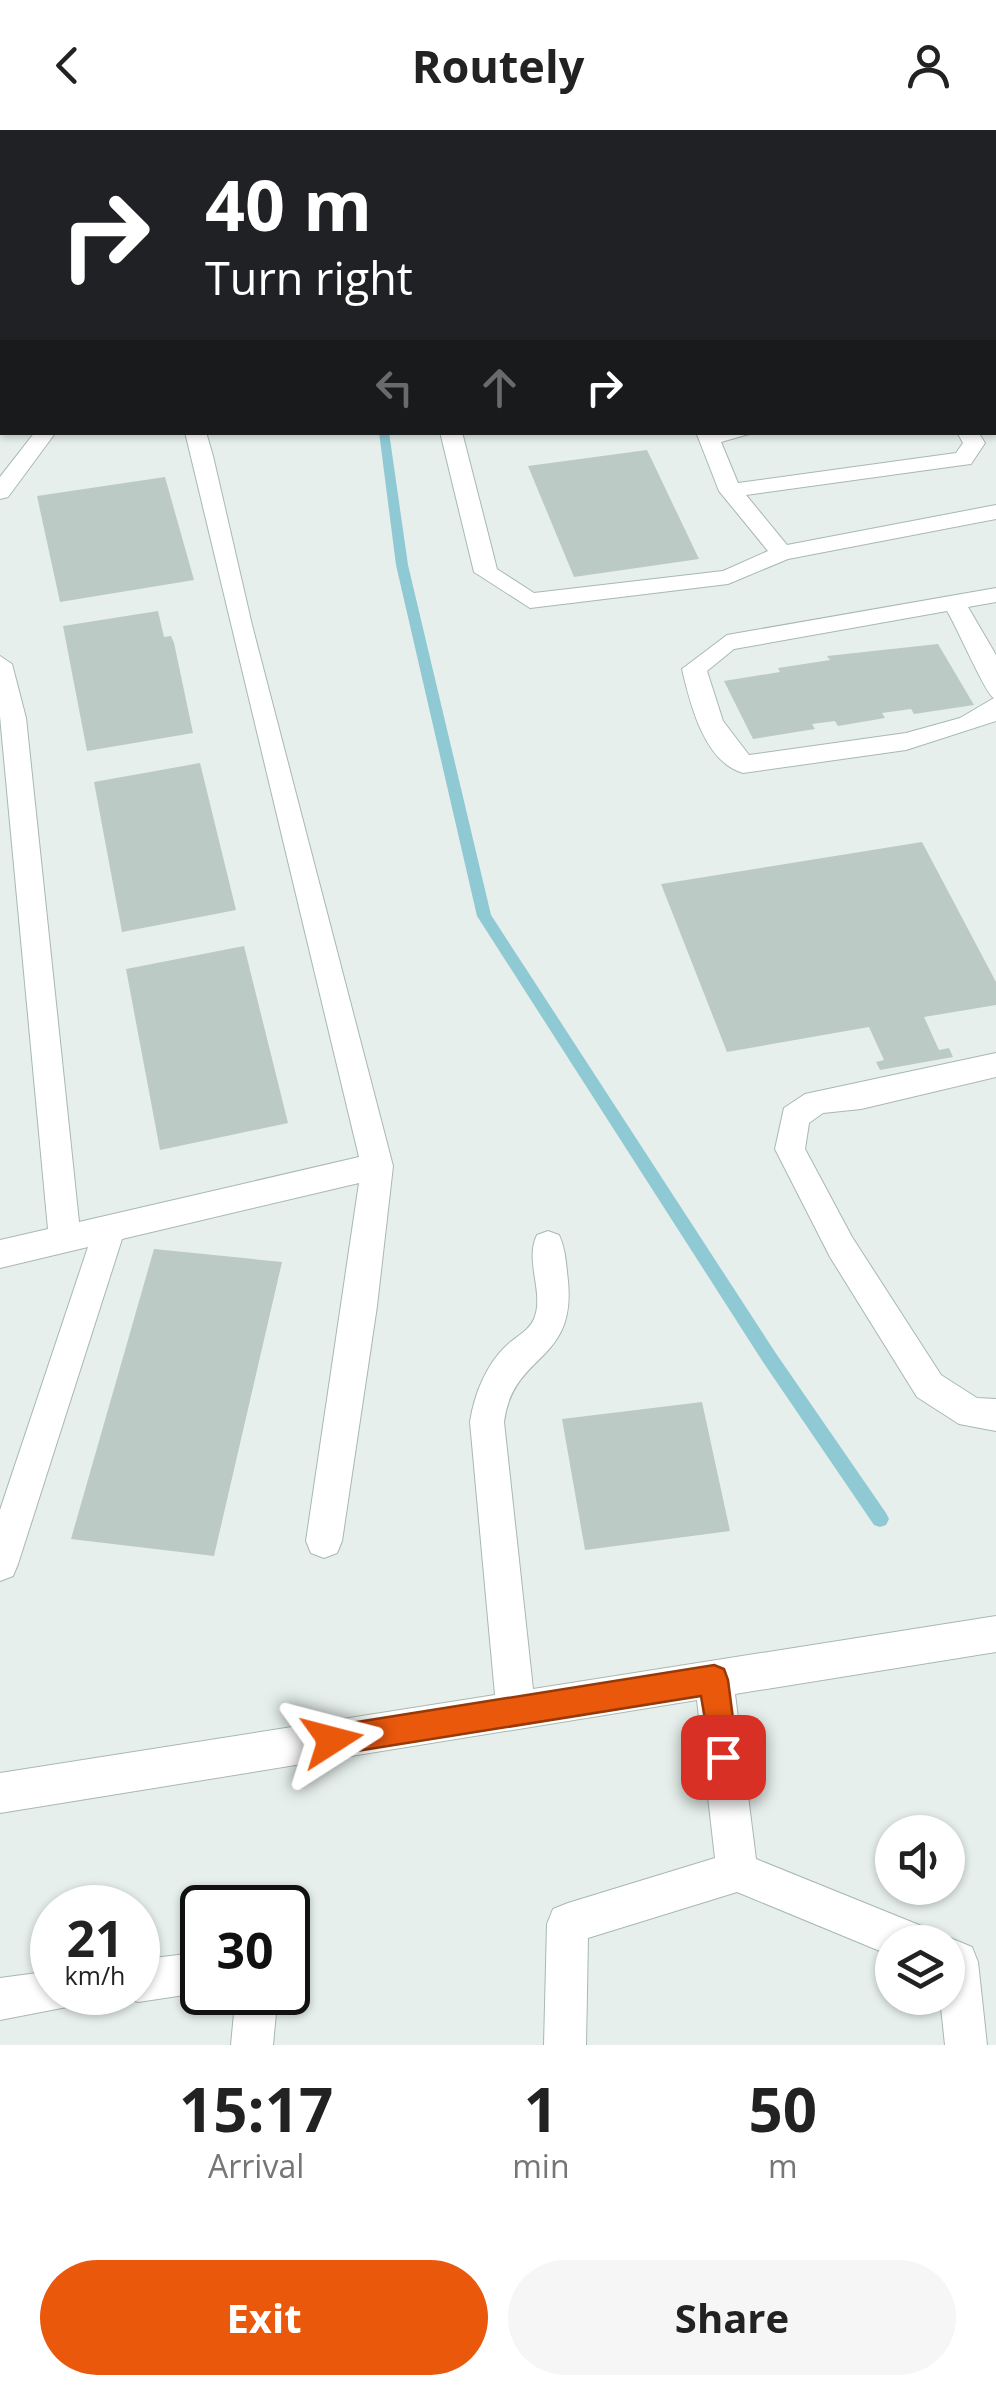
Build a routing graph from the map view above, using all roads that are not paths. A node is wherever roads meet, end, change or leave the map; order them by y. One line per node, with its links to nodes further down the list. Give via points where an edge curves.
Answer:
1 (44, 435): 7 (street)
2 (196, 435): 16 (street)
3 (452, 435): 9 (street, via 486,572 530,602 728,576)
4 (707, 435): 6 (street)
5 (969, 435): 6 (street, via 974,443 964,459)
6 (730, 490): 9 (street)
7 (0, 492)
8 (996, 512): 9 (street)
9 (782, 553)
10 (996, 595): 11 (street)
11 (953, 602): 13 (street, via 981,646); 14 (street, via 727,643 694,669 703,706 723,748 744,764 948,730)
12 (0, 664): 18 (street, via 12,718)
13 (996, 691)
14 (996, 706)
15 (996, 1065): 21 (street, via 816,1102 795,1117 790,1150 928,1386 971,1412)
16 (377, 1166): 17 (street); 22 (street)
17 (110, 1228): 18 (street); 23 (street)
18 (65, 1239): 20 (street)
19 (548, 1245): 26 (street, via 554,1308 546,1333 515,1359 490,1400 486,1422)
20 (0, 1254)
21 (996, 1415)
22 (324, 1541)
23 (0, 1564)
24 (996, 1634): 25 (street)
25 (714, 1680): 26 (street); 28 (street)
26 (516, 1710): 27 (street)
27 (0, 1793)
28 (737, 1872): 29 (street); 35 (street, via 568,1924)
29 (875, 1928)
30 (30, 1995): 31 (street)
31 (0, 1999)
32 (255, 2015): 34 (street)
33 (963, 2015): 36 (street)
34 (252, 2045)
35 (565, 2045)
36 (966, 2045)

